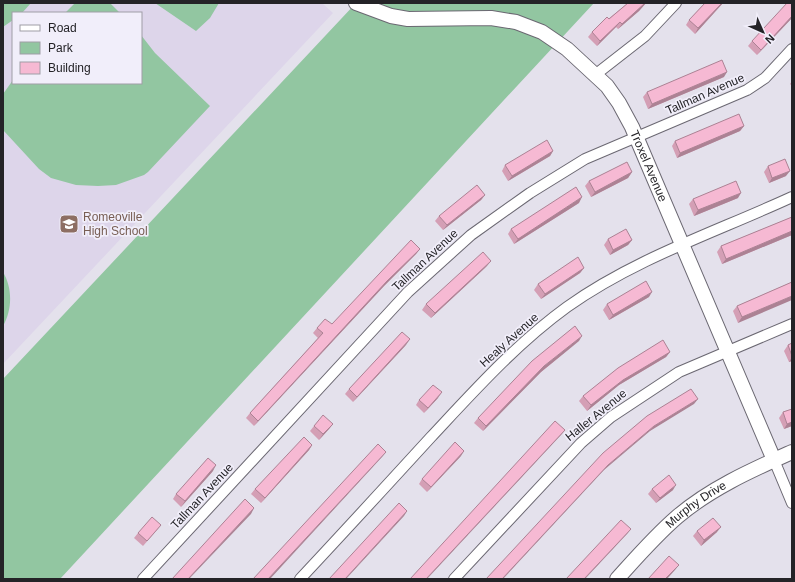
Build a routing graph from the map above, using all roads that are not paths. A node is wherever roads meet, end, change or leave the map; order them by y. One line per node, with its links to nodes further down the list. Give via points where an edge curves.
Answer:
1 (356, 3): 4 (street, Troxel Avenue, via 391,16 408,19 491,18 516,22 556,40)
2 (676, 3): 4 (street, via 645,36)
3 (792, 49): 5 (street, Tallman Avenue, via 765,78 747,90)
4 (595, 75): 5 (street, Troxel Avenue, via 619,103)
5 (636, 138): 7 (street, Troxel Avenue); 13 (street, Tallman Avenue, via 585,159 530,193 484,224 449,254 408,292)
6 (792, 197): 7 (street, Healy Avenue)
7 (682, 244): 9 (street, Troxel Avenue); 14 (street, Healy Avenue, via 594,290 567,307 519,346)
8 (792, 324): 9 (street, Haller Avenue)
9 (727, 351): 11 (street, Troxel Avenue); 15 (street, Haller Avenue, via 679,372 611,417 581,442)
10 (792, 452): 11 (street, Murphy Drive)
11 (774, 460): 12 (street, Troxel Avenue); 16 (street, Murphy Drive, via 731,481 692,506 661,532)
12 (792, 504)
13 (143, 579)
14 (300, 579)
15 (454, 579)
16 (617, 579)

